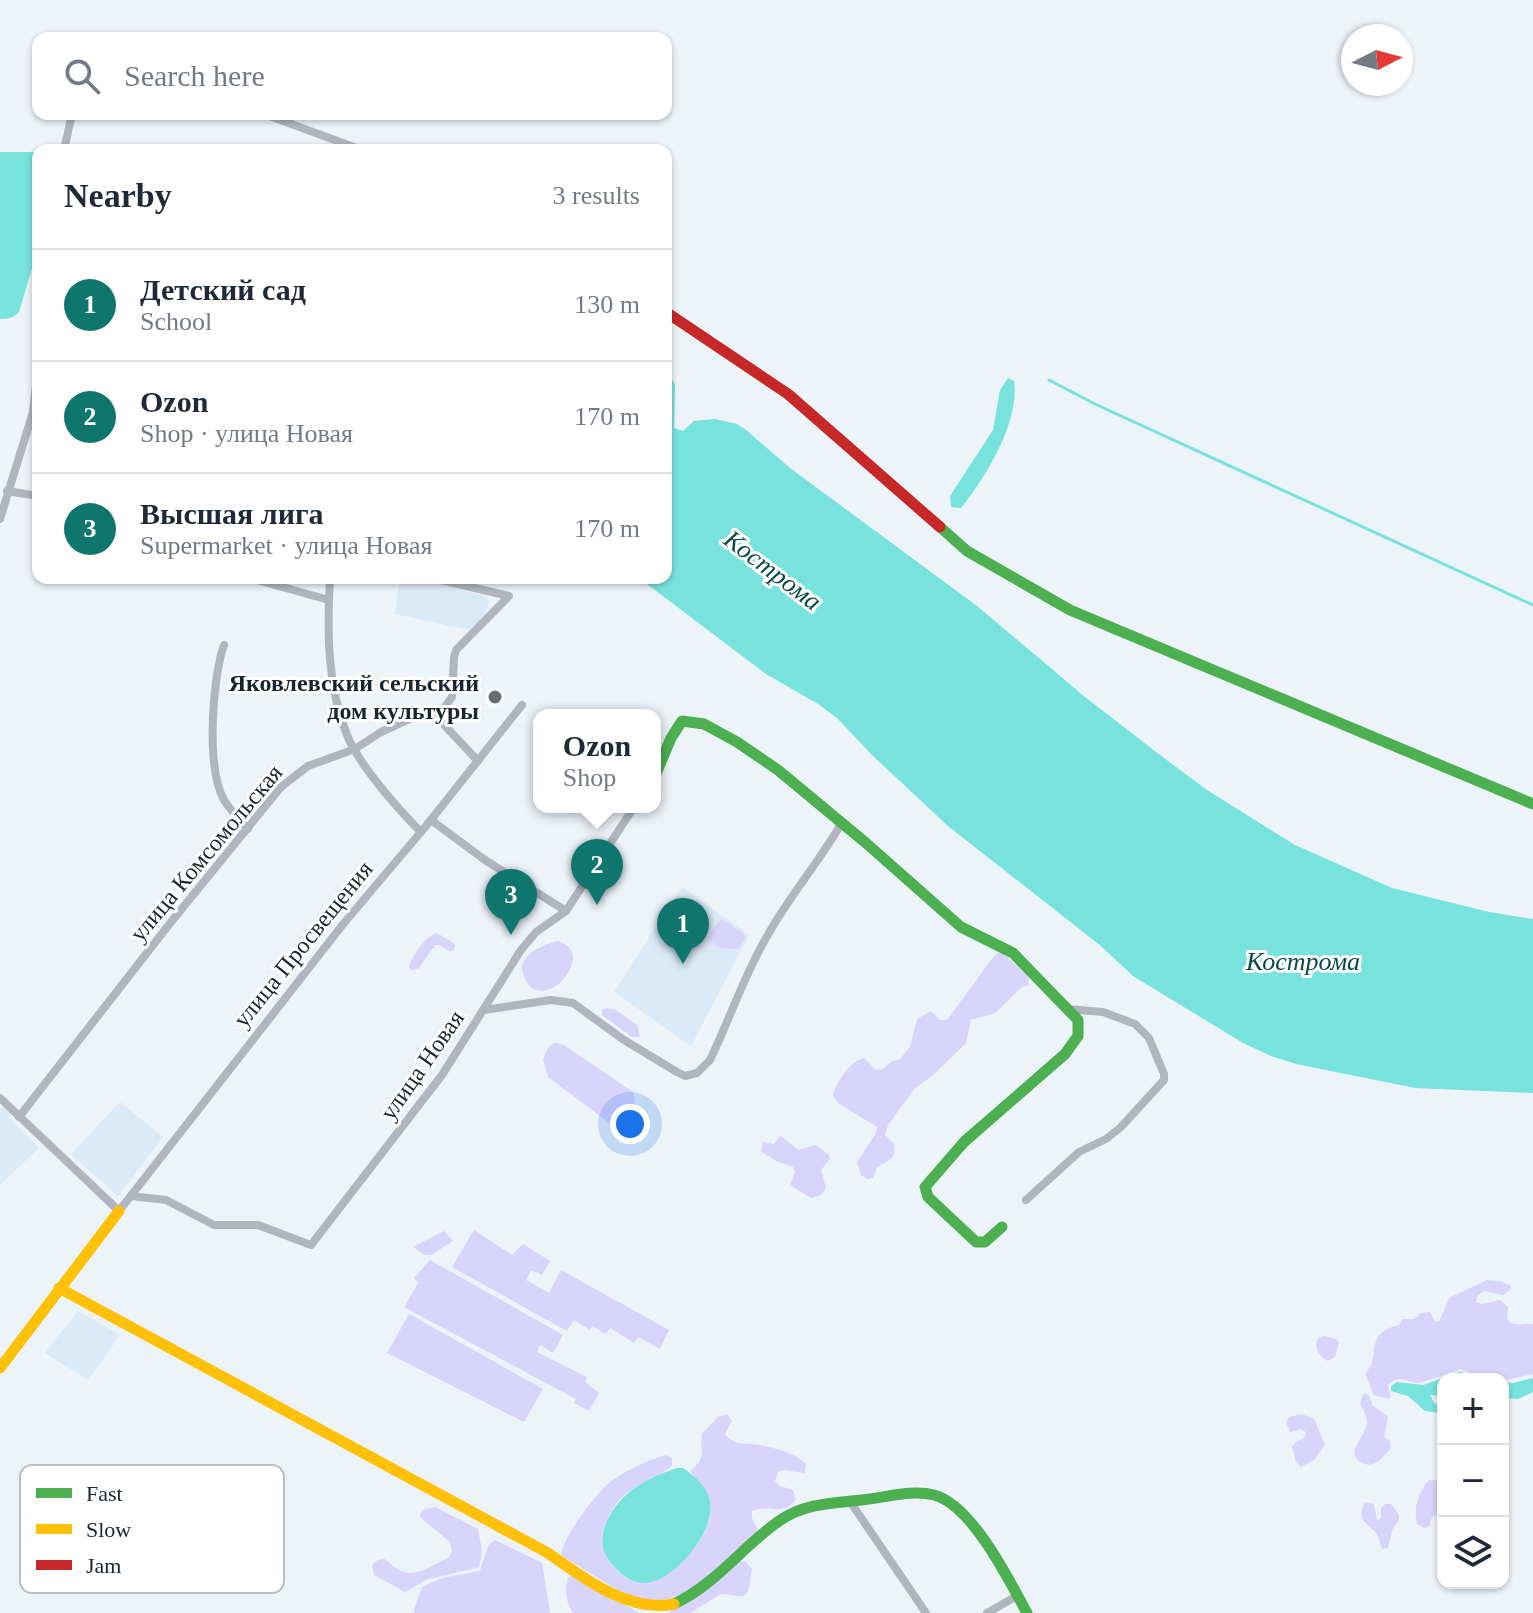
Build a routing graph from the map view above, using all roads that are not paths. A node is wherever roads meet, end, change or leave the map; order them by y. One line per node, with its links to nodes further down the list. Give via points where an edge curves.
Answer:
1 (71, 120): 3 (street)
2 (280, 120): 4 (street)
3 (65, 144)
4 (346, 144)
5 (672, 316): 20 (street, via 788,394 967,551 1070,610)
6 (32, 420): 7 (street)
7 (7, 491): 8 (street); 9 (street)
8 (32, 495)
9 (0, 519)
10 (272, 584): 13 (street)
11 (330, 584): 13 (street)
12 (458, 584): 16 (street, via 509,596 456,650 452,697)
13 (329, 600): 17 (street, via 332,680)
14 (224, 645): 24 (street, via 213,695 215,765 224,800)
15 (522, 705): 18 (street, улица Просвещения)
16 (432, 712): 17 (street, улица Комсомольская, via 381,732); 18 (street)
17 (355, 749): 24 (street, улица Комсомольская, via 308,766 281,787); 25 (street)
18 (478, 761): 22 (street, улица Просвещения)
19 (661, 762): 23 (street, via 682,721 698,720 770,763)
20 (1533, 804)
21 (630, 813): 26 (street)
22 (431, 820): 25 (street, улица Просвещения); 26 (street)
23 (841, 824): 27 (street, via 965,930 1013,953); 28 (street, via 773,926 710,1060 697,1073 677,1072 573,1003 551,1000)
24 (248, 829): 30 (street, улица Комсомольская)
25 (421, 832): 31 (street, улица Просвещения)
26 (566, 911): 28 (street, улица Новая, via 521,950)
27 (1067, 1009): 32 (street, via 1117,1016 1145,1032 1164,1080 1121,1127 1079,1152); 34 (street, via 1080,1026 1065,1054 964,1142 925,1187 928,1197 976,1242 985,1242)
28 (484, 1010): 31 (street, улица Новая, via 442,1075 311,1245 258,1225 214,1225 166,1200)
29 (0, 1098): 30 (street)
30 (19, 1117): 33 (street)
31 (131, 1196): 33 (street, улица Просвещения)
32 (1026, 1200)
33 (119, 1211): 35 (street)
34 (1002, 1227)
35 (59, 1288): 36 (street); 37 (street, via 548,1553 635,1606 655,1609 678,1602 778,1522 813,1505)
36 (0, 1368)
37 (849, 1500): 38 (street, via 941,1497 964,1516); 39 (street)
38 (1017, 1596): 40 (street); 41 (street)
39 (926, 1613)
40 (987, 1613)
41 (1027, 1613)

